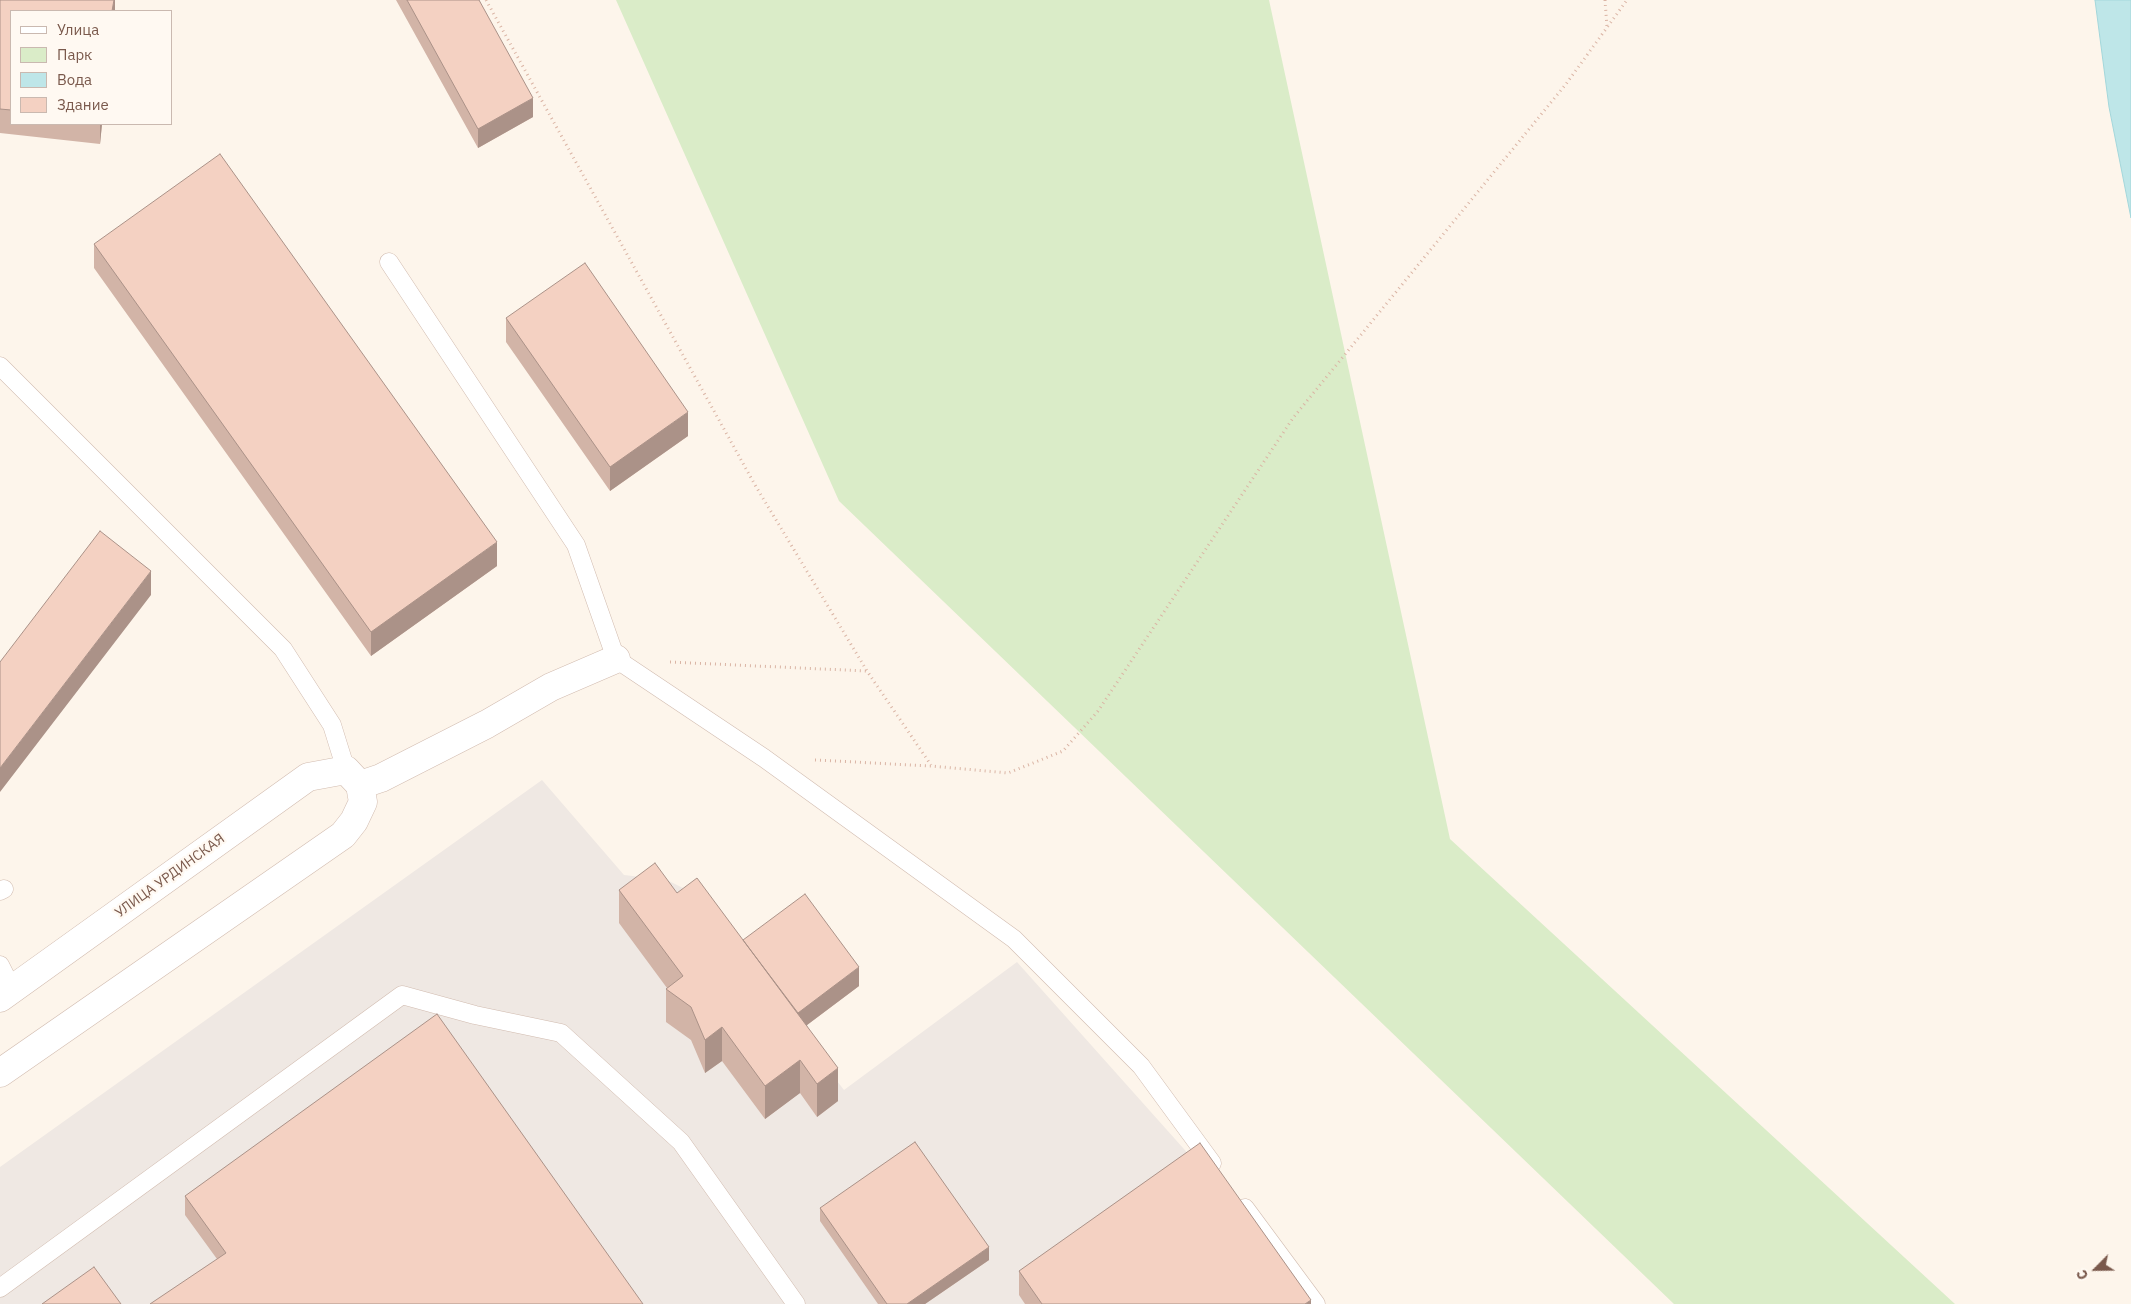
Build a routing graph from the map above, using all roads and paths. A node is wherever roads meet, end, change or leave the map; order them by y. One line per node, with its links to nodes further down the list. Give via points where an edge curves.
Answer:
1 (486, 0): 9 (path, via 755,485)
2 (1605, 0): 4 (path)
3 (1627, 0): 4 (path)
4 (1607, 28): 11 (path, via 1566,84 1294,418 1098,711 1063,751 1008,773)
5 (389, 262): 7 (lane, via 576,545)
6 (0, 366): 12 (lane, via 283,649 332,725)
7 (616, 659): 12 (street, УЛИЦА УРДИНСКАЯ, via 551,687 382,778); 16 (lane, via 764,758 1014,939 1141,1066)
8 (664, 662): 9 (path)
9 (867, 671): 11 (path)
10 (813, 760): 11 (path)
11 (931, 766)
12 (353, 778): 14 (street, УЛИЦА УРДИНСКАЯ, via 308,777); 15 (street, via 363,802 354,821 342,835)
13 (0, 965): 14 (lane)
14 (6, 994)
15 (0, 1073)
16 (1223, 1177)
17 (1234, 1193): 20 (lane)
18 (0, 1288): 19 (lane, via 402,995 475,1015 561,1032 681,1142)
19 (796, 1304)
20 (1316, 1304)

